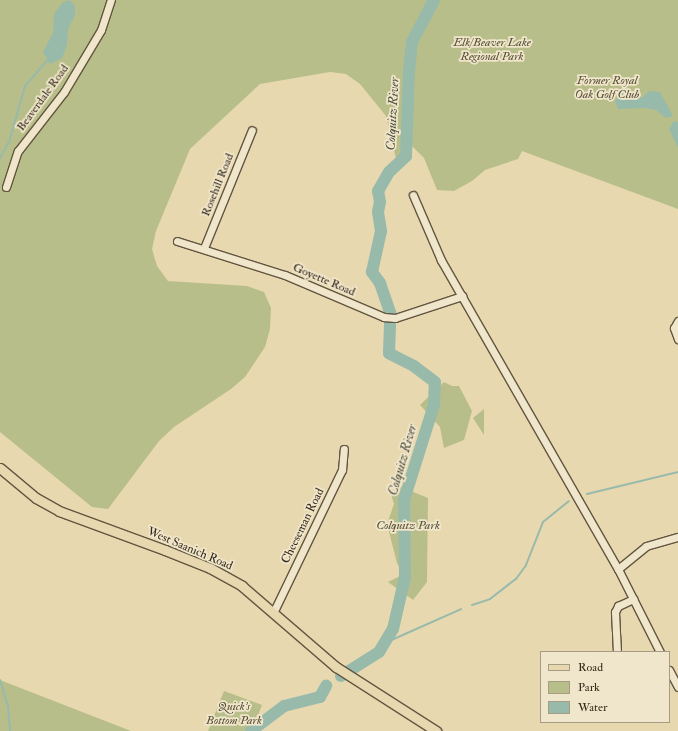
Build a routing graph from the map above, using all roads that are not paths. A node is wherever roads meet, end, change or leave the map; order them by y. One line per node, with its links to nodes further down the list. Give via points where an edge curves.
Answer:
1 (111, 0): 3 (street, Beaverdale Road, via 101,30 64,92 18,151)
2 (252, 130): 6 (street, Rosehill Road)
3 (6, 187)
4 (413, 195): 7 (street, via 441,260)
5 (177, 241): 6 (street, Goyette Road)
6 (204, 248): 7 (street, Goyette Road, via 285,275 384,317 395,318)
7 (462, 296): 13 (street)
8 (678, 321): 9 (street, via 674,331)
9 (678, 339)
10 (344, 449): 15 (street, Cheeseman Road, via 342,470)
11 (0, 468): 15 (main road, West Saanich Road, via 36,498 59,511 210,568 242,586)
12 (678, 537): 13 (street, via 646,546)
13 (618, 569): 14 (street)
14 (633, 599): 16 (street, via 618,606 615,612); 17 (street)
15 (274, 611): 20 (main road, West Saanich Road, via 336,667)
16 (617, 651)
17 (659, 651)
18 (670, 672): 19 (street)
19 (678, 687)
20 (436, 731)

